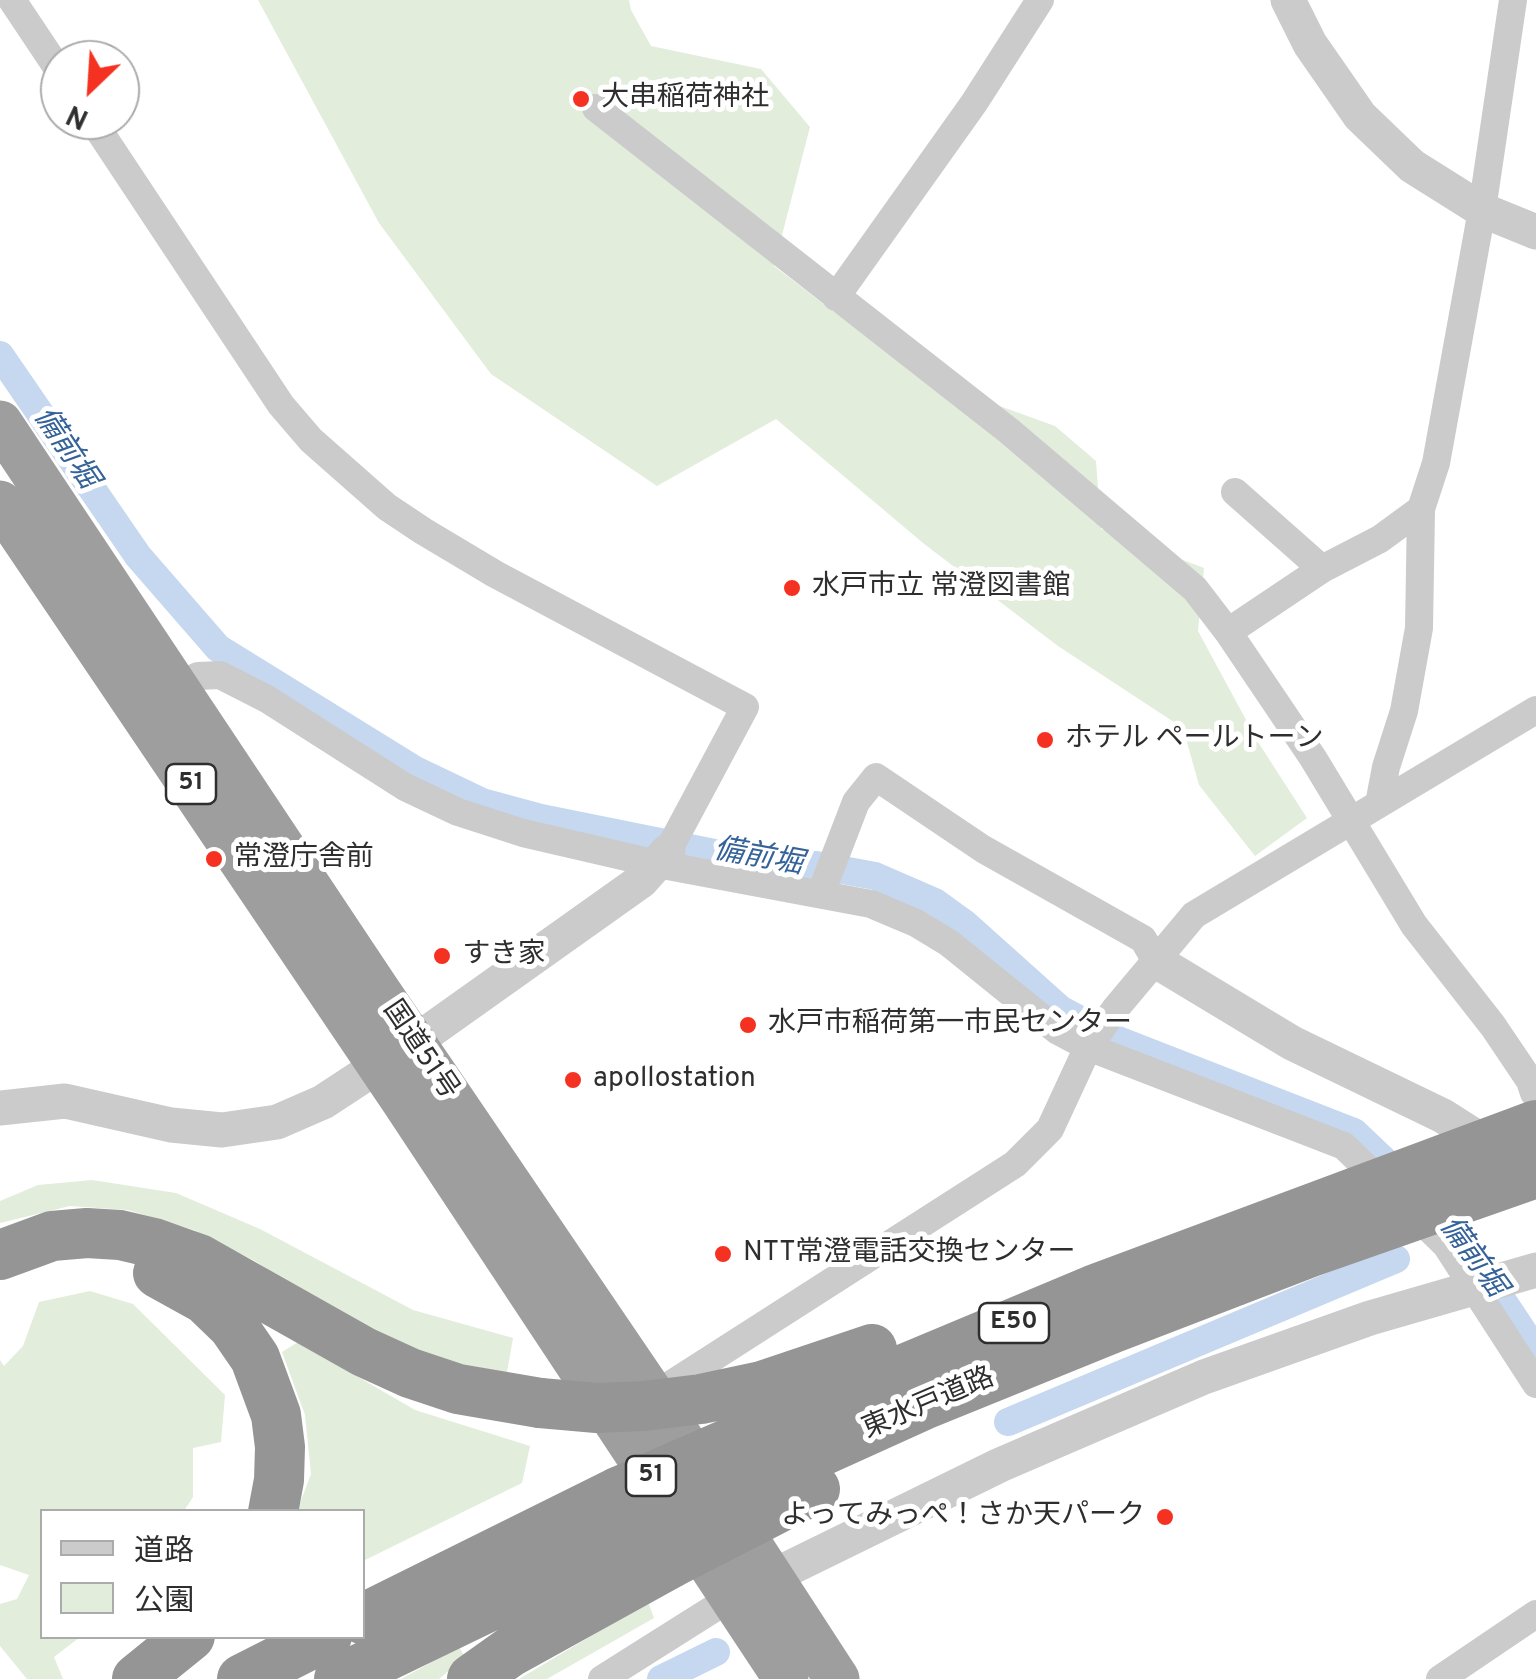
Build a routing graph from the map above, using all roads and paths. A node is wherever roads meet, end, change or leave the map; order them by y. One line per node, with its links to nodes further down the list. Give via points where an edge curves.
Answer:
1 (12, 0): 5 (street)
2 (1040, 0): 10 (street)
3 (1288, 0): 8 (street, via 1360,116 1412,166)
4 (1513, 0): 8 (street)
5 (40, 42)
6 (596, 108): 10 (street)
7 (105, 140): 21 (street, via 311,440 422,531 745,707)
8 (1482, 210): 9 (street); 14 (street, via 1436,463)
9 (1536, 232)
10 (836, 297): 16 (street, via 1010,431 1195,589)
11 (0, 423): 17 (highway, 国道51号 / 51)
12 (1235, 492): 15 (street)
13 (0, 504): 25 (highway, 国道51号 / 51)
14 (1420, 509): 15 (street); 19 (street, via 1419,628)
15 (1322, 569): 16 (street)
16 (1228, 632): 20 (street)
17 (175, 688): 21 (street, via 220,674 405,787 523,833); 25 (highway, 国道51号 / 51)
18 (1536, 710): 19 (street)
19 (1379, 804): 20 (street)
20 (1352, 822): 23 (street, via 1194,915); 27 (street, via 1414,925 1530,1081)
21 (669, 846): 22 (street); 25 (street, via 641,881)
22 (829, 872): 23 (street, via 856,802 876,776 983,849 1143,939); 24 (street, via 871,904 949,943 1058,1031)
23 (1156, 961): 24 (street); 30 (street, via 1292,1043 1444,1116)
24 (1092, 1043): 34 (street, via 1344,1146); 36 (street, via 1050,1130 1015,1164)
25 (397, 1054): 26 (street, via 277,1122 222,1130 65,1101); 36 (highway, 国道51号 / 51); 39 (highway, 国道51号 / 51)
26 (0, 1108)
27 (1535, 1109): 28 (highway, 東水戸道路 / E50, bridge)
28 (1416, 1168): 31 (highway, bridge, via 1292,1191 1083,1266 958,1320 762,1386 644,1406 540,1404 410,1373 200,1260 120,1234 52,1236); 38 (highway, 東水戸道路 / E50, bridge, via 1024,1318)
29 (1536, 1173): 38 (highway, bridge, via 1312,1252 943,1424)
30 (1536, 1183)
31 (0, 1255)
32 (1536, 1270): 34 (street)
33 (0, 1285): 37 (highway, via 52,1266 116,1262 142,1266 205,1299 233,1326 268,1388 280,1446)
34 (1484, 1285): 35 (street); 39 (street, via 1204,1377 1000,1465)
35 (1536, 1384)
36 (654, 1396): 39 (highway, 国道51号 / 51)
37 (274, 1509)
38 (644, 1529): 41 (highway, 東水戸道路 / E50); 46 (highway, 東水戸道路 / E50); 47 (highway)
39 (751, 1587): 48 (street); 49 (highway, 国道51号 / 51); 50 (highway, 国道51号 / 51)
40 (1536, 1614): 51 (street)
41 (365, 1618)
42 (186, 1639): 44 (highway)
43 (321, 1639): 45 (highway)
44 (136, 1679)
45 (242, 1679)
46 (339, 1679)
47 (472, 1679)
48 (602, 1679)
49 (786, 1679)
50 (836, 1679)
51 (1440, 1679)

